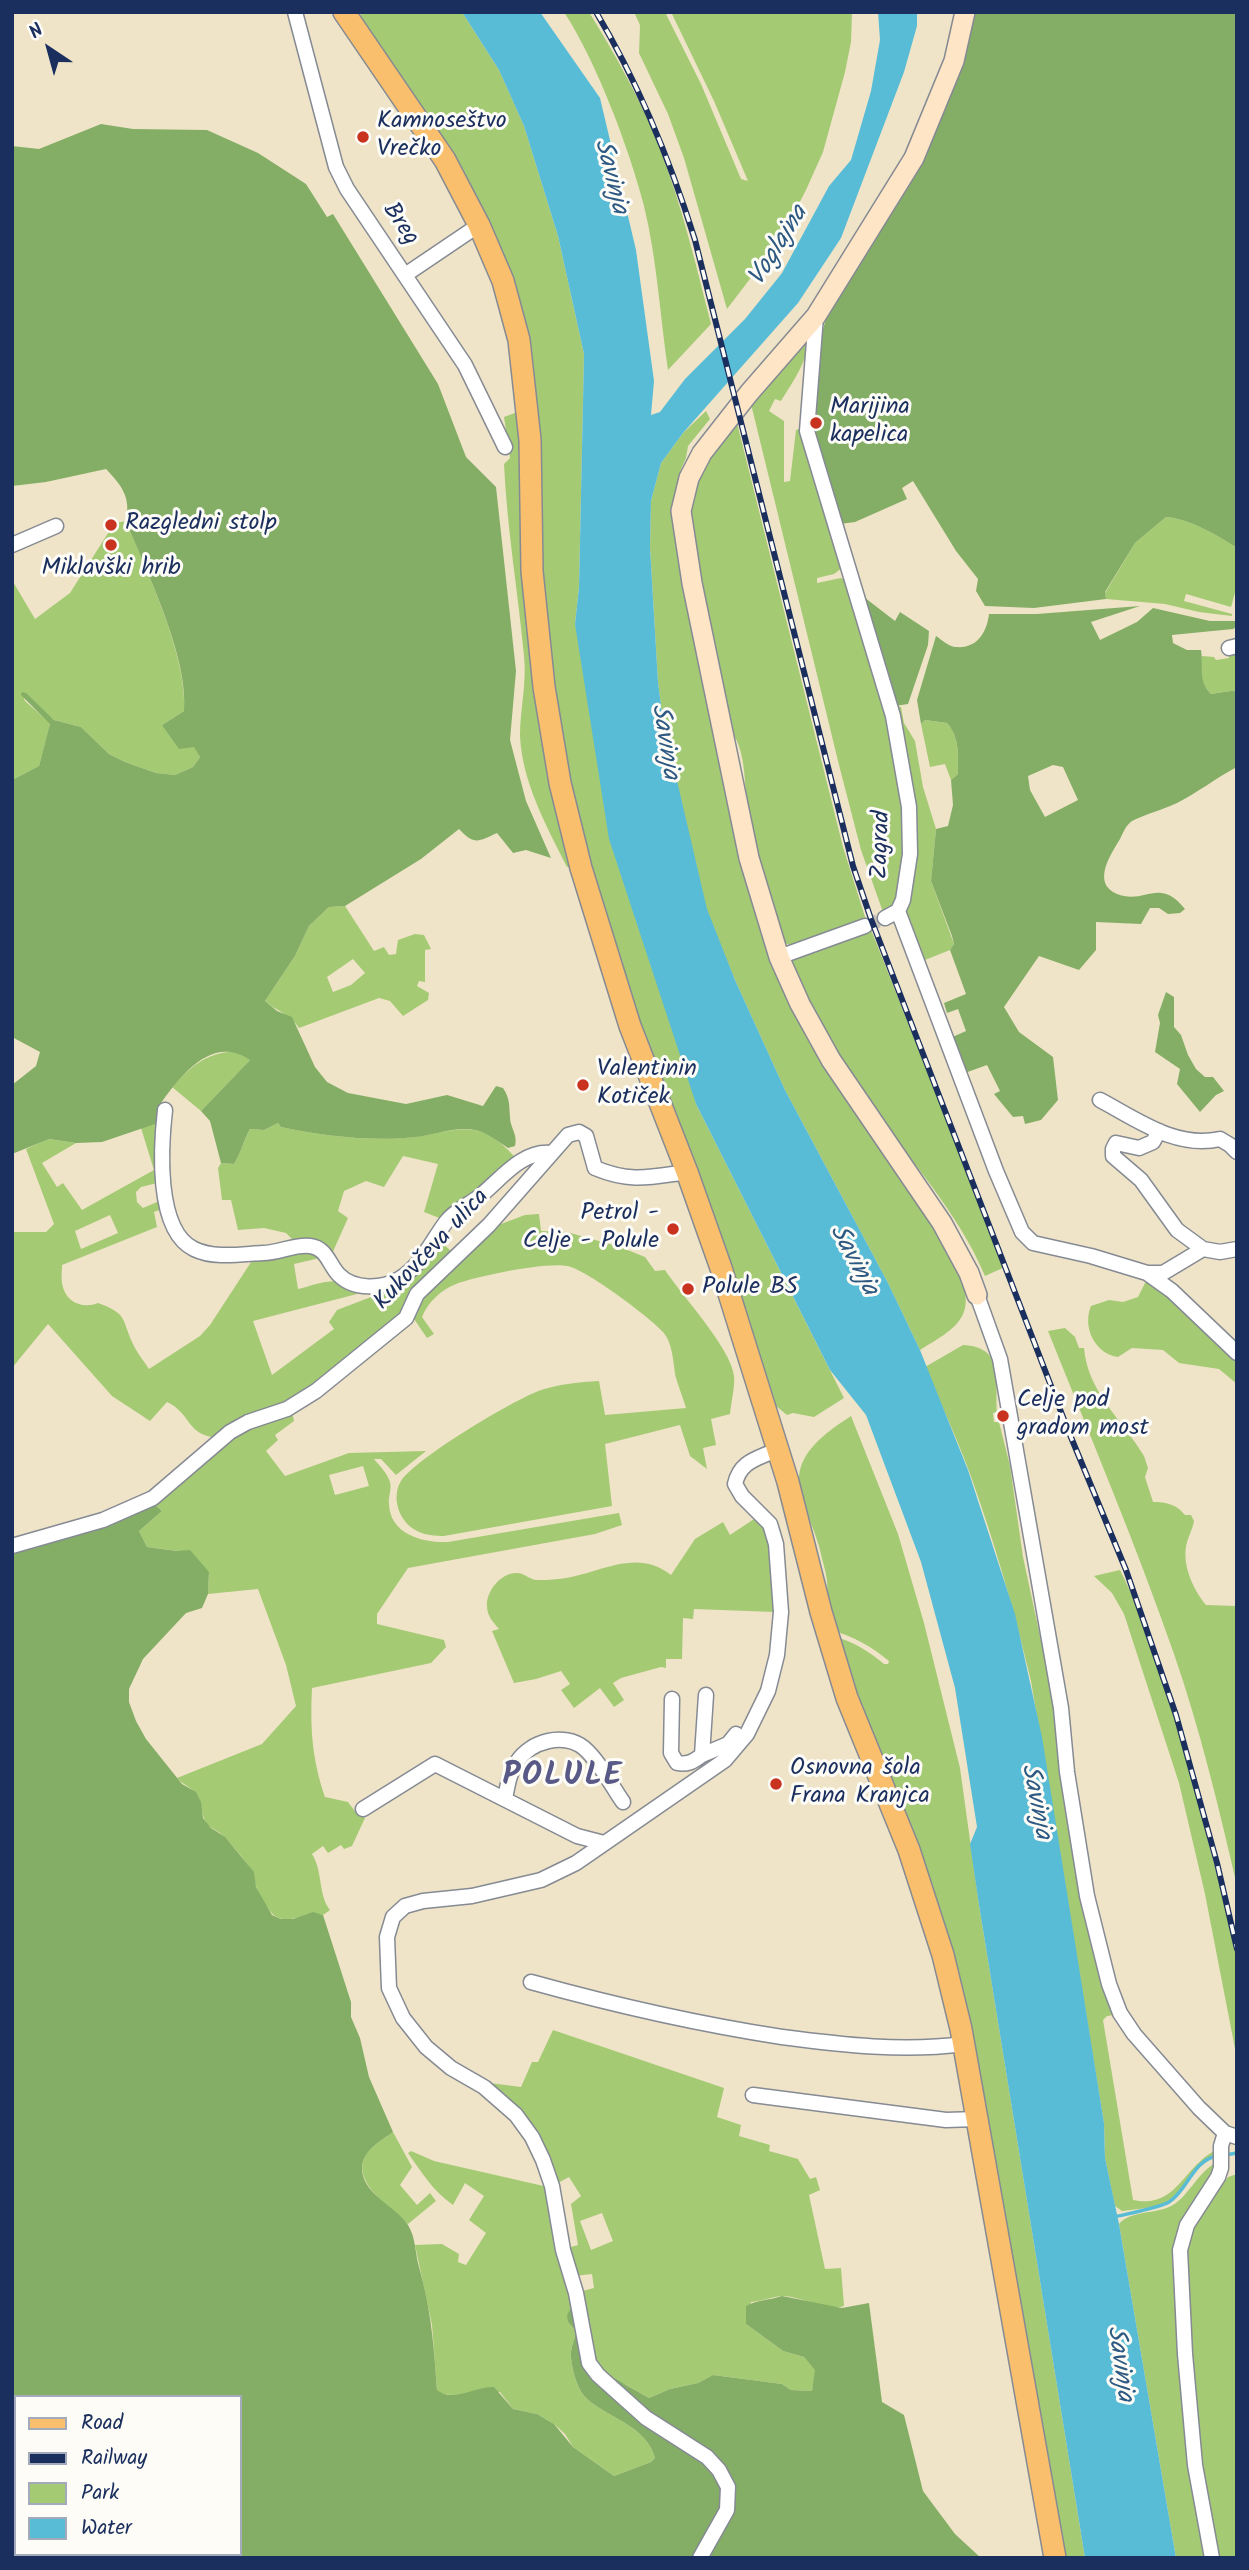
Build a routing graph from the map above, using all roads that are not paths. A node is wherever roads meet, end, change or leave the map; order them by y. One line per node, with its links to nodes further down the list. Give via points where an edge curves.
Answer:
1 (295, 12): 5 (street, Breg, via 337,167)
2 (344, 12): 4 (main road, via 445,160)
3 (965, 12): 6 (street, via 954,61 914,159)
4 (479, 225): 5 (street); 17 (main road, via 503,281 519,340 530,440 533,571 544,687 560,783 630,1027)
5 (405, 275): 7 (street, Breg, via 465,365)
6 (816, 316): 11 (street, via 702,453 681,510 749,858); 20 (street, Zagrad, via 807,431 893,716 909,807 910,854 903,900 891,915 1022,1232 1033,1243)
7 (505, 447)
8 (57, 526): 9 (street)
9 (12, 545)
10 (865, 926): 11 (street)
11 (779, 957): 21 (street, via 831,1060 942,1223)
12 (1100, 1100): 14 (street)
13 (165, 1110): 16 (street, Kukovčeva ulica, via 161,1166 165,1200 172,1222 192,1249 211,1254 319,1248 339,1275 377,1287 398,1280 414,1267 447,1219 503,1174 527,1158)
14 (1158, 1131): 15 (street, via 1184,1141 1220,1139); 18 (street, via 1153,1142 1139,1148 1116,1143 1114,1156 1142,1180 1177,1230)
15 (1237, 1152)
16 (551, 1153): 17 (street, Kukovčeva ulica, via 568,1135 579,1132 586,1136 595,1168 610,1174 635,1179); 24 (street, Kukovčeva ulica, via 489,1224 417,1294 406,1318 316,1391 287,1409 230,1432 153,1498 103,1520)
17 (687, 1172): 23 (main road)
18 (1203, 1249): 19 (street); 20 (street, via 1163,1273)
19 (1237, 1249)
20 (1146, 1273): 22 (street, Zagrad)
21 (977, 1296): 37 (street, via 1000,1359 1061,1708 1087,1896 1109,1984 1134,2034 1199,2108)
22 (1237, 1353)
23 (776, 1450): 25 (street, via 745,1464 736,1484 770,1524 776,1544 780,1635); 34 (main road, via 847,1698 909,1850 943,1955)
24 (12, 1546)
25 (768, 1691): 28 (street, via 728,1744); 32 (street, via 747,1734 725,1760)
26 (706, 1695): 28 (street)
27 (673, 1699): 28 (street, via 671,1753 677,1763 684,1764)
28 (702, 1755)
29 (505, 1798): 30 (street, via 510,1774 528,1749 565,1739 583,1748); 31 (street, via 435,1764); 32 (street, via 577,1836)
30 (622, 1802)
31 (363, 1809)
32 (604, 1843): 38 (street, via 541,1880 405,1906 393,1917 387,1937 389,1989 426,2047 484,2087 516,2115 532,2137 550,2178 589,2363 646,2418 707,2457 719,2470 728,2487 727,2510)
33 (531, 1982): 34 (street, via 666,2017 840,2045 929,2049)
34 (964, 2044): 36 (main road)
35 (754, 2095): 36 (street, via 946,2120)
36 (977, 2119): 39 (main road)
37 (1231, 2135): 40 (street, via 1218,2177 1187,2225 1180,2250 1195,2465)
38 (699, 2558)
39 (1055, 2558)
40 (1212, 2558)

